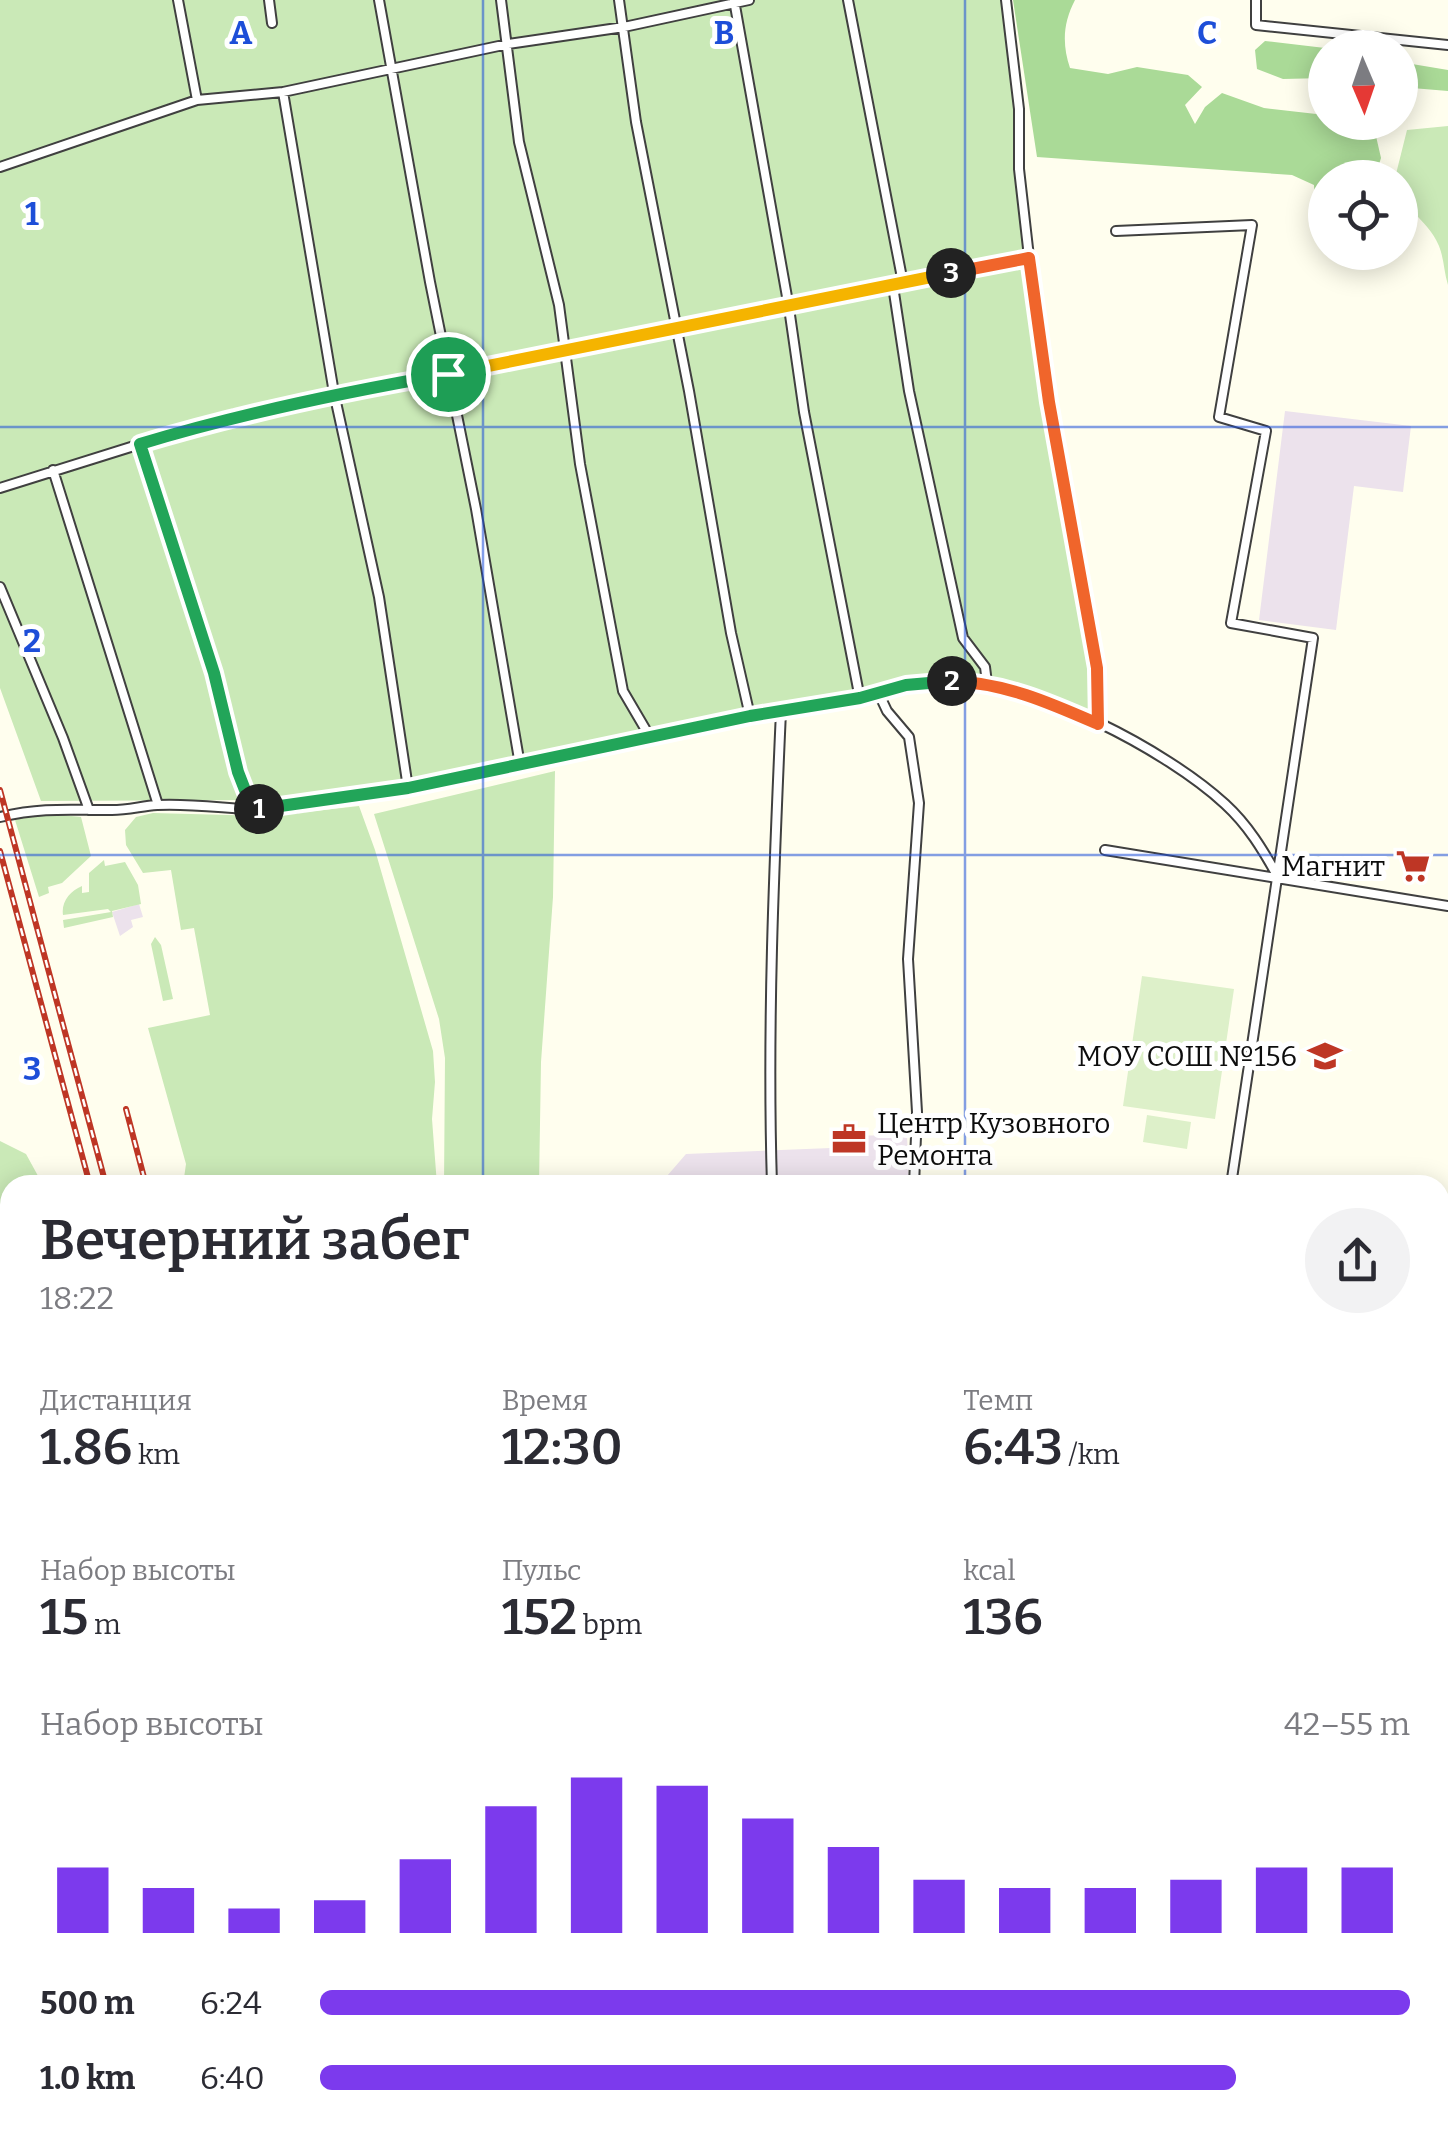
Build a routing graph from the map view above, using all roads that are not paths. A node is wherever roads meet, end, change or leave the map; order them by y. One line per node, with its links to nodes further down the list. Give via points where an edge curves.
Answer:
1 (178, 0): 17 (street)
2 (269, 0): 11 (street)
3 (379, 0): 15 (street)
4 (501, 0): 13 (street)
5 (619, 0): 12 (street)
6 (749, 0): 10 (street)
7 (848, 0): 21 (street)
8 (1006, 0): 20 (street)
9 (1256, 0): 14 (street, via 1256,24)
10 (734, 1): 12 (street); 23 (street)
11 (272, 23)
12 (624, 27): 13 (street); 24 (street)
13 (508, 44): 15 (street); 25 (street, via 519,142)
14 (1448, 45)
15 (393, 71): 16 (street); 26 (street)
16 (284, 92): 17 (street); 27 (street)
17 (197, 100): 18 (street)
18 (0, 168)
19 (1116, 231): 46 (street, via 1252,224 1220,418 1266,431 1231,623 1313,638)
20 (1029, 258): 21 (street); 37 (street, via 1095,652)
21 (903, 283): 22 (street)
22 (893, 286): 23 (street); 32 (street, via 963,638 984,666)
23 (789, 308): 24 (street); 34 (street)
24 (677, 329): 25 (street); 36 (street)
25 (564, 350): 26 (street); 38 (street, via 624,691)
26 (448, 374): 27 (street); 39 (street)
27 (334, 393): 28 (street); 40 (street, via 379,597)
28 (140, 444): 29 (street); 42 (street)
29 (54, 470): 30 (street); 41 (street)
30 (0, 488)
31 (0, 587): 43 (street)
32 (987, 683): 33 (street, via 906,685); 37 (street)
33 (878, 694): 34 (street); 49 (street, via 909,737 919,803 908,959)
34 (860, 698): 35 (street)
35 (781, 712): 36 (street); 48 (street, via 768,1078)
36 (750, 716): 38 (street)
37 (1098, 724): 46 (street, via 1179,767 1226,805)
38 (650, 737): 39 (street)
39 (520, 765): 40 (street)
40 (408, 788): 42 (street)
41 (158, 805): 42 (street); 43 (street)
42 (252, 808)
43 (89, 810): 44 (street, via 48,807)
44 (0, 817)
45 (1105, 850): 46 (street)
46 (1278, 877): 47 (street); 50 (street)
47 (1448, 906)
48 (772, 1175)
49 (914, 1175)
50 (1232, 1175)

